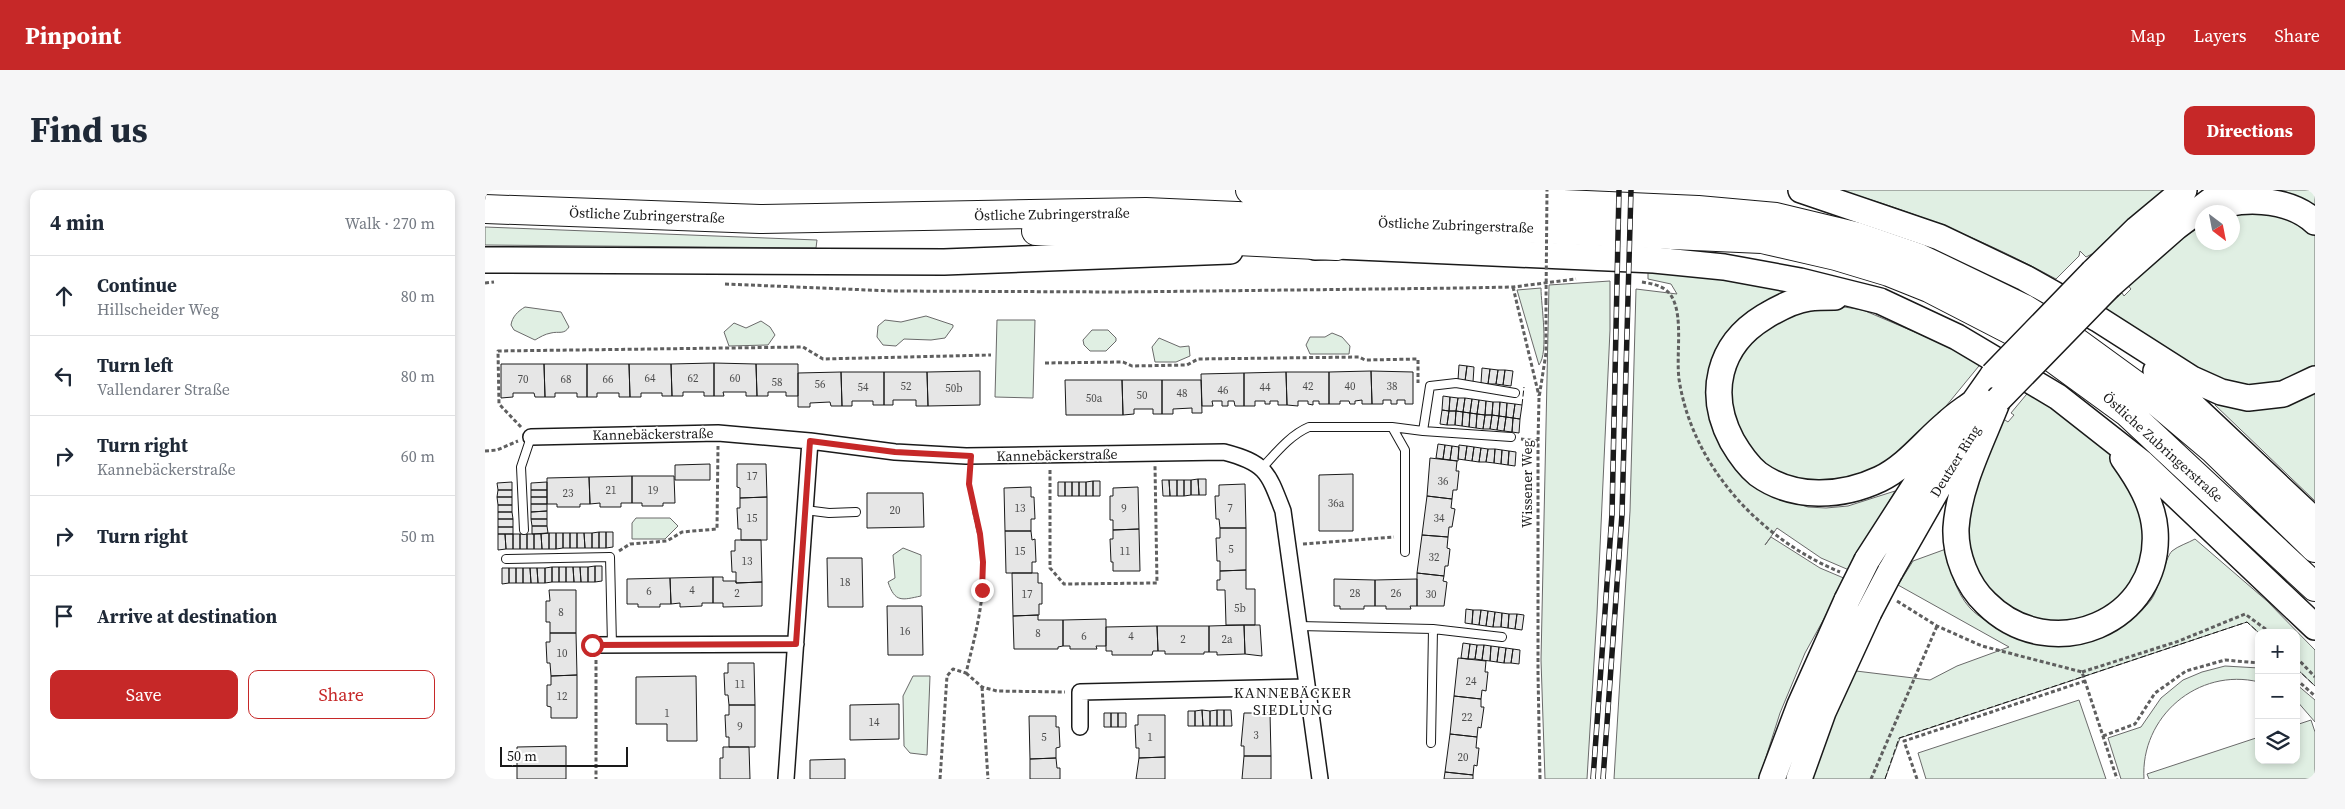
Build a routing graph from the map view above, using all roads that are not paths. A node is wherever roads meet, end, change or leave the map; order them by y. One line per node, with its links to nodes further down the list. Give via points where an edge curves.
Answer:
1 (1250, 190): 30 (highway, Östliche Zubringerstraße, via 1698,210 1776,217 1855,236 1919,258 2023,308 2068,336 2149,395 2213,449)
2 (1801, 190): 15 (highway, via 1939,237 2025,278)
3 (2183, 190): 13 (highway, Deutzer Ring, via 2137,229)
4 (2225, 190): 10 (highway, Deutzer Ring)
5 (2220, 205): 9 (highway, via 2273,202)
6 (485, 210): 8 (highway, Östliche Zubringerstraße)
7 (2195, 217): 10 (highway)
8 (760, 219): 11 (highway); 33 (highway, Östliche Zubringerstraße, via 1146,212 1682,234 1762,239 1799,247 1889,272 2025,336 2128,413)
9 (2315, 222)
10 (2176, 227): 13 (highway, Deutzer Ring)
11 (1336, 246): 12 (highway, via 944,262); 14 (highway, via 1654,260 1724,267 1800,281)
12 (485, 260)
13 (2101, 279): 18 (highway, Deutzer Ring, bridge, via 1993,375)
14 (1880, 301): 18 (highway, via 1808,298 1777,309 1747,327 1728,352 1719,377 1718,399 1722,417 1740,455 1757,474 1805,493 1830,494 1856,489 1882,478 1907,461 1947,423); 21 (highway, via 1957,337 2058,397)
15 (2098, 320): 16 (highway, via 2192,379 2221,392 2248,398 2283,394); 28 (highway, via 2186,397)
16 (2315, 379)
17 (1515, 392): 20 (lane, via 1456,383 1430,386)
18 (1985, 397): 21 (highway, via 1961,495 1956,530 1962,564 1974,592 1995,613 2017,627 2043,634 2070,634 2101,624 2125,608 2144,584 2154,557 2155,529 2149,502 2135,475); 46 (highway, Deutzer Ring, bridge, via 1914,487 1867,560 1800,704); 47 (highway, Deutzer Ring, bridge, via 1967,437 1869,612 1823,712)
19 (1392, 427): 20 (lane); 25 (lane, via 1309,427 1287,442); 31 (lane, via 1405,450)
20 (1423, 431): 23 (lane)
21 (2101, 431): 35 (highway, via 2142,463)
22 (531, 437): 24 (street, Kannebäckerstraße, via 718,433); 29 (lane, via 521,467)
23 (1511, 438)
24 (810, 441): 25 (street, Kannebäckerstraße, via 895,452 971,456 1224,452 1249,459); 26 (street)
25 (1262, 468): 34 (street, via 1283,511)
26 (805, 510): 27 (lane); 38 (street)
27 (856, 512)
28 (2315, 521)
29 (524, 530)
30 (2315, 548)
31 (1405, 552)
32 (506, 558): 40 (lane, via 610,556)
33 (2315, 587)
34 (1299, 626): 36 (lane); 41 (street)
35 (2315, 627)
36 (1433, 629): 37 (lane); 43 (lane)
37 (1502, 638)
38 (796, 644): 40 (street); 44 (street)
39 (594, 645): 40 (street)
40 (612, 645)
41 (1307, 686): 42 (street, via 1080,692); 45 (street)
42 (1080, 727)
43 (1431, 743)
44 (786, 779)
45 (1320, 779)
46 (1772, 779)
47 (1799, 779)

